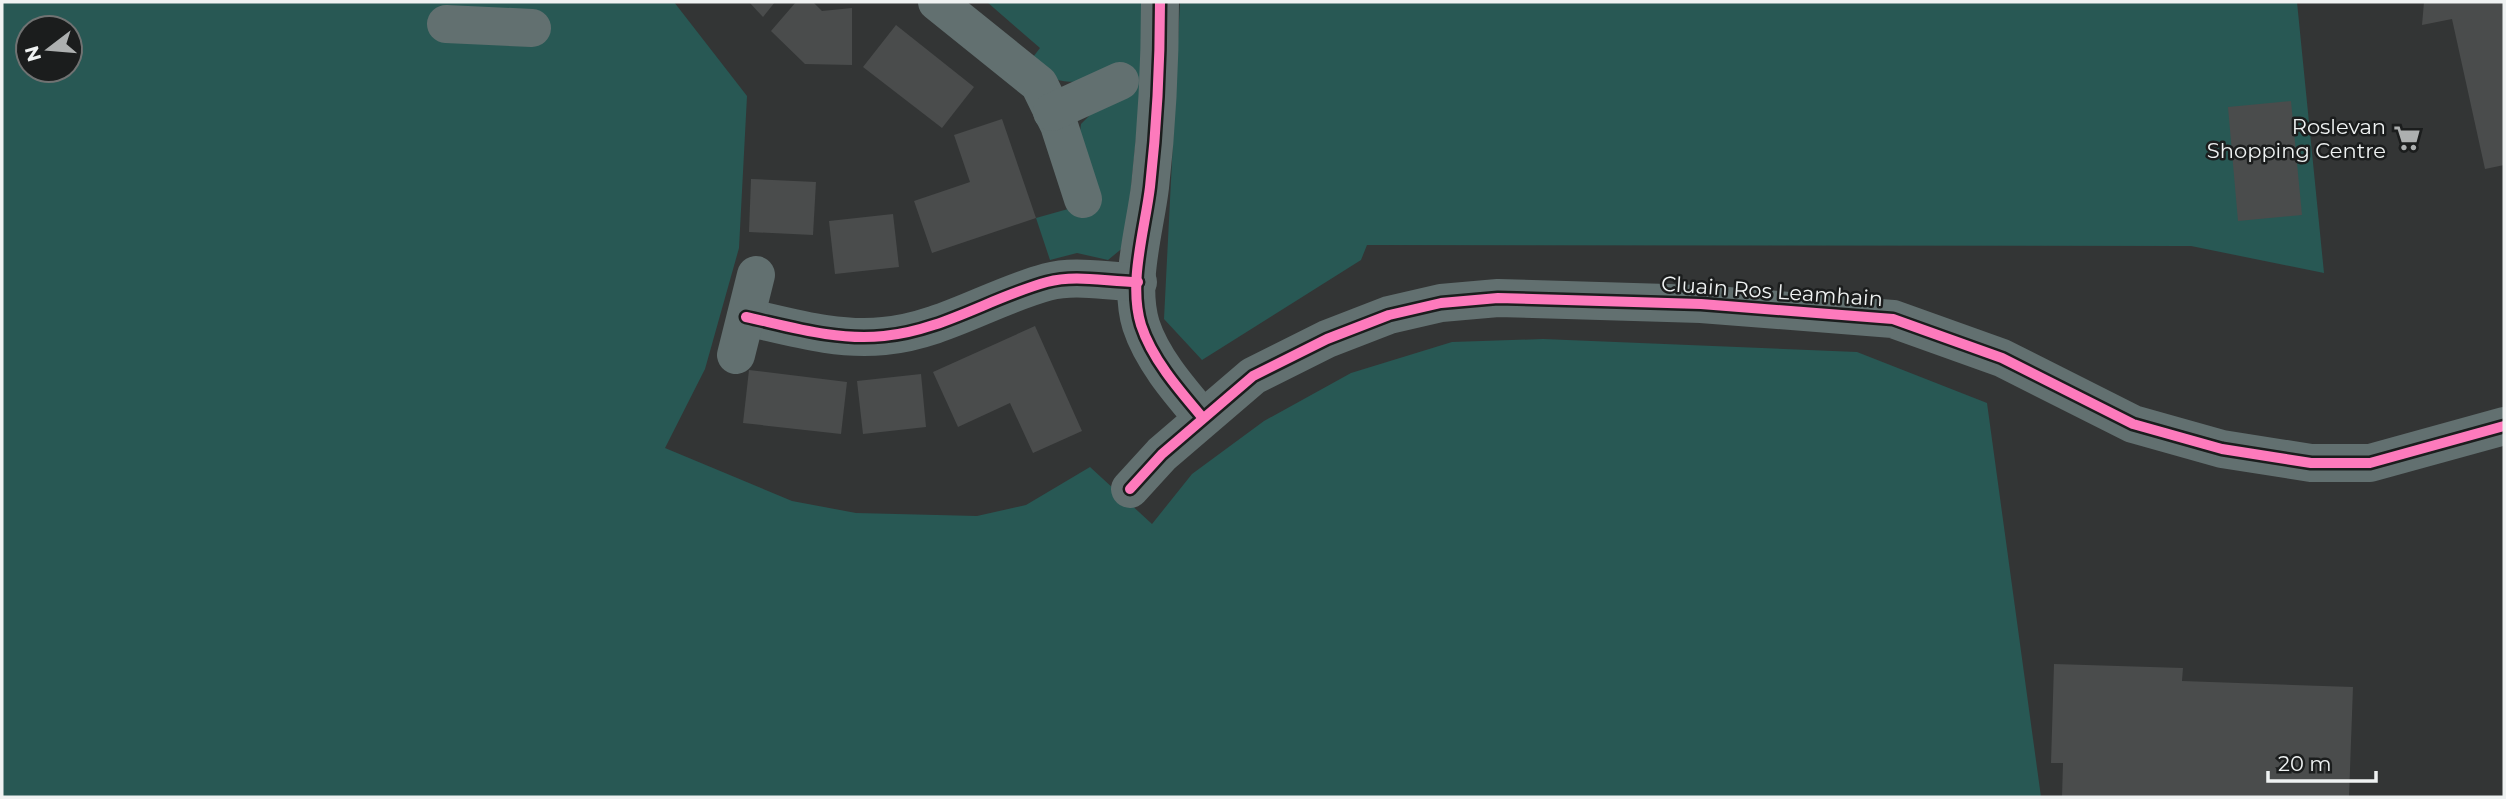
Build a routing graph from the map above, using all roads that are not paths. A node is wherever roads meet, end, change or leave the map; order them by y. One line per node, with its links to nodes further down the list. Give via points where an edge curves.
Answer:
1 (937, 2): 7 (street, via 1039,84)
2 (1160, 2): 10 (street, via 1160,84)
3 (491, 14): 4 (street); 5 (street)
4 (446, 24)
5 (532, 28)
6 (1120, 81): 7 (street)
7 (1052, 111): 8 (street)
8 (1083, 199)
9 (756, 275): 11 (street)
10 (1138, 282): 11 (street, via 1049,281 936,324 885,336 836,336); 13 (street, via 1140,323 1154,355)
11 (746, 317): 12 (street)
12 (736, 355)
13 (1202, 417): 14 (street, Cluain Ros Leamhain, via 1252,376 1389,315 1441,303 1498,298 1701,304 1893,319 2002,358 2133,424 2222,449 2311,463 2370,463); 15 (street, Cluain Ros Leamhain)
14 (2504, 426)
15 (1130, 489)

